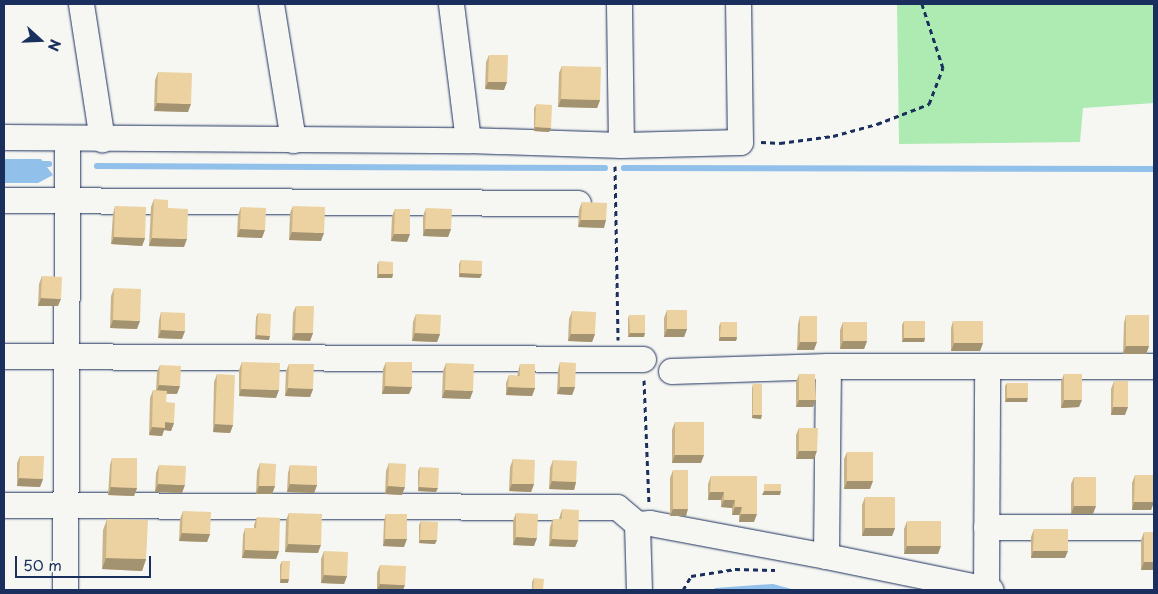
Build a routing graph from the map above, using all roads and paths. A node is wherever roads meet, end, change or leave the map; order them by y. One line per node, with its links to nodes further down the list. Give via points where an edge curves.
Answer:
1 (81, 4): 9 (street)
2 (271, 4): 10 (street)
3 (451, 4): 11 (street)
4 (620, 4): 13 (street)
5 (738, 4): 12 (street)
6 (922, 4): 12 (path, via 943,68 929,104 877,124 833,136 780,143)
7 (4, 137): 8 (street)
8 (67, 138): 9 (street); 15 (street)
9 (102, 139): 10 (street)
10 (292, 140): 11 (street)
11 (468, 140): 13 (street)
12 (740, 142): 13 (street)
13 (618, 145): 19 (path)
14 (4, 200): 15 (street)
15 (67, 200): 16 (street); 18 (street)
16 (578, 202)
17 (4, 356): 18 (street)
18 (66, 356): 19 (street); 25 (street)
19 (631, 359): 26 (path)
20 (828, 366): 21 (street); 23 (street); 29 (street)
21 (987, 366): 22 (street); 27 (street)
22 (1154, 366)
23 (671, 371)
24 (4, 505): 25 (street)
25 (66, 505): 26 (street, via 617,507); 31 (street)
26 (644, 523): 29 (street); 32 (street)
27 (986, 527): 28 (street); 34 (street)
28 (1154, 527)
29 (826, 556): 34 (street)
30 (782, 570): 33 (path, via 736,569 692,576)
31 (65, 590)
32 (639, 590)
33 (684, 590)
34 (989, 590)

